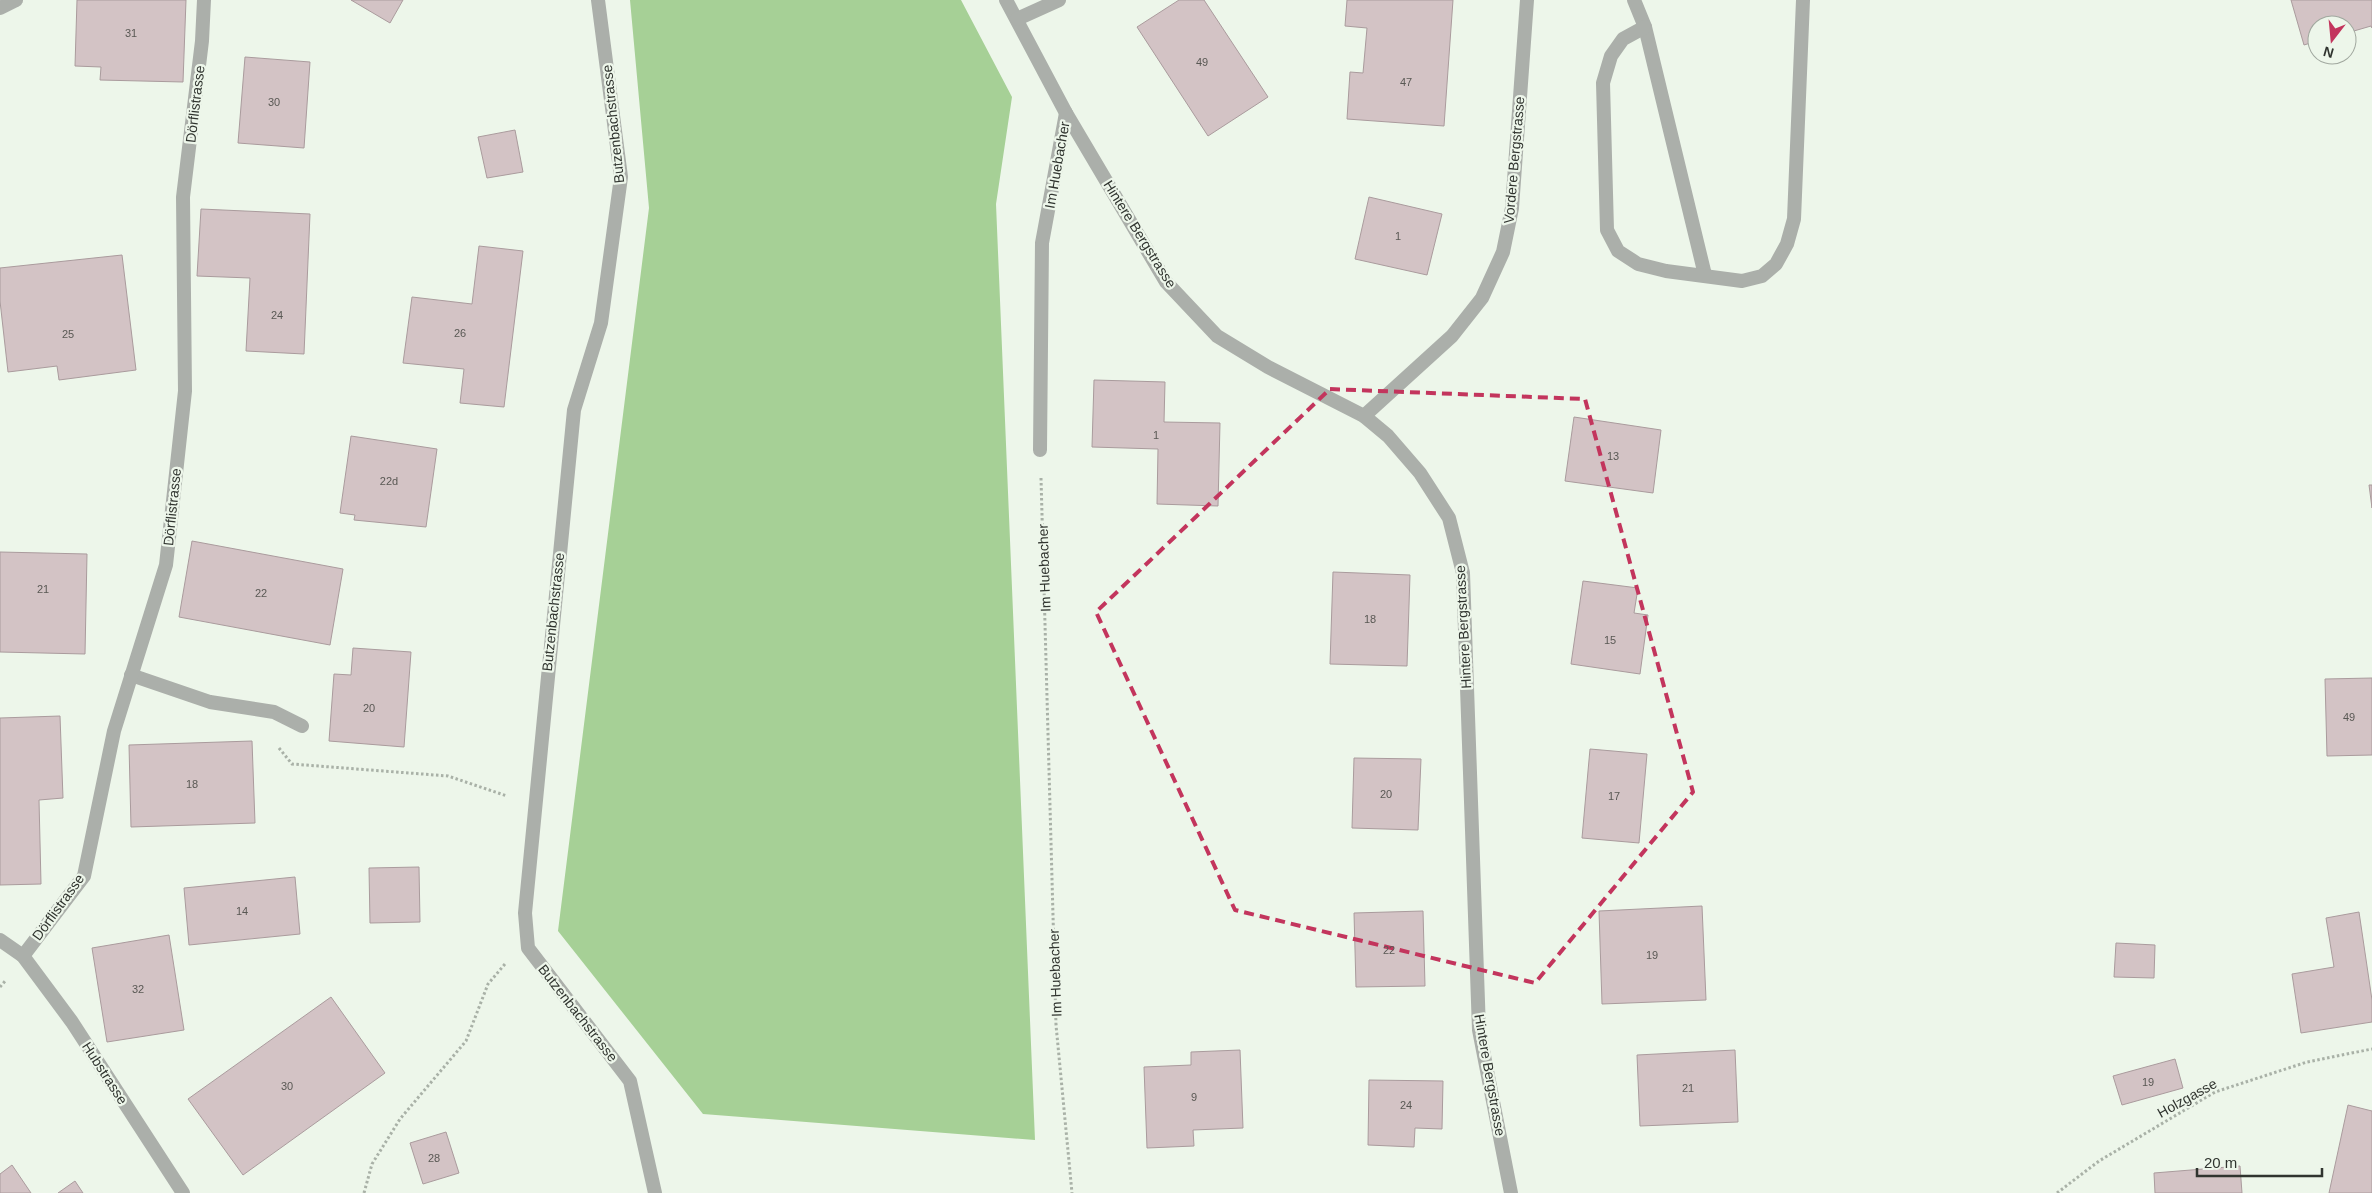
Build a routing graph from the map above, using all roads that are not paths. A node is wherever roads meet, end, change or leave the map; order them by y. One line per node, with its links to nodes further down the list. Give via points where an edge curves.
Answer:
1 (16, 0): 9 (street)
2 (204, 0): 16 (street, Dörflistrasse, via 183,197 184,400 166,565)
3 (598, 0): 21 (street, Butzenbachstrasse, via 621,177 601,324 574,410 525,913 528,948 630,1080)
4 (1006, 0): 10 (street, Hintere Bergstrasse)
5 (1059, 0): 10 (street)
6 (1527, 0): 14 (street, Vordere Bergstrasse, via 1512,208 1503,252 1482,298 1452,336)
7 (1634, 0): 11 (street)
8 (1803, 0): 13 (street, via 1794,219 1787,244 1776,264 1762,276 1742,281)
9 (0, 8)
10 (1016, 19): 12 (street, Hintere Bergstrasse)
11 (1645, 27): 13 (street); 13 (street, via 1623,39 1611,56 1603,83 1607,230 1618,251 1638,264)
12 (1066, 113): 14 (street, Hintere Bergstrasse, via 1166,282 1218,336 1268,367); 15 (street, Im Huebacher, via 1042,243)
13 (1705, 275)
14 (1364, 416): 22 (street, Hintere Bergstrasse, via 1388,436 1420,473 1444,510 1463,573 1479,1030)
15 (1040, 450)
16 (131, 676): 17 (street, via 210,702 274,712); 19 (street, Dörflistrasse, via 114,731 84,876)
17 (302, 726)
18 (0, 940): 19 (street)
19 (23, 956): 20 (street, Hubstrasse, via 72,1022)
20 (183, 1193)
21 (655, 1193)
22 (1511, 1193)

